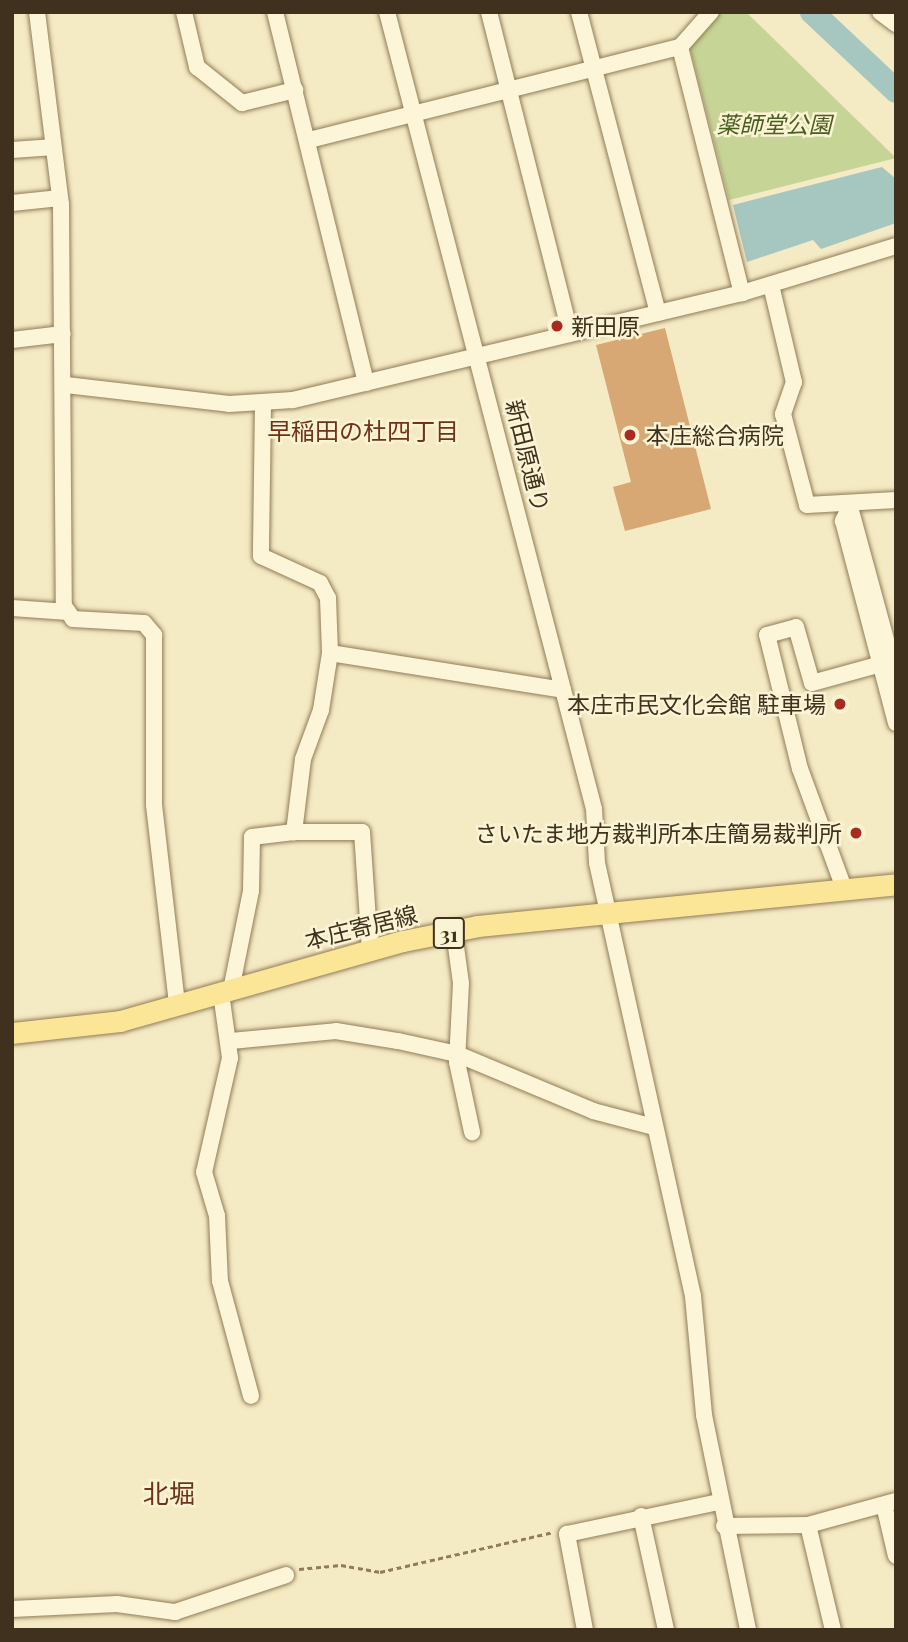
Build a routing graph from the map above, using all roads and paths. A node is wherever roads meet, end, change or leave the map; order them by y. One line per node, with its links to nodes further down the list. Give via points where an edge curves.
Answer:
1 (37, 12): 16 (street)
2 (184, 12): 12 (street, via 197,67 242,103)
3 (275, 12): 12 (street)
4 (387, 12): 14 (street, 新田原通り)
5 (489, 12): 13 (street)
6 (579, 12): 11 (street)
7 (711, 12): 10 (street)
8 (880, 12): 9 (street)
9 (896, 24)
10 (680, 47): 11 (street); 22 (street)
11 (594, 68): 13 (street); 23 (street)
12 (295, 90): 15 (street)
13 (509, 90): 14 (street); 24 (street)
14 (415, 115): 15 (street); 27 (street, 新田原通り)
15 (309, 140): 28 (street)
16 (51, 147): 17 (street); 18 (street)
17 (12, 150)
18 (60, 198): 19 (street); 25 (street)
19 (12, 202)
20 (896, 246): 21 (street)
21 (771, 285): 22 (street); 32 (street, via 794,382 783,414 807,505 834,500)
22 (742, 293): 23 (street)
23 (658, 313): 24 (street)
24 (570, 331): 27 (street)
25 (63, 334): 26 (street); 29 (street)
26 (12, 340)
27 (479, 355): 28 (street); 37 (street, 新田原通り)
28 (366, 383): 30 (street)
29 (66, 385): 30 (street); 34 (street)
30 (263, 404): 35 (street, via 261,556 320,583 328,598)
31 (896, 500): 32 (street)
32 (850, 507): 36 (street)
33 (12, 608): 34 (street)
34 (68, 612): 46 (street, via 73,619 144,623 153,635 154,805)
35 (330, 653): 37 (street); 39 (street, via 321,710 303,759)
36 (889, 667): 38 (street); 41 (street, via 811,682 796,627 767,635 800,769)
37 (563, 690): 42 (street, 新田原通り, via 594,809)
38 (896, 723)
39 (294, 831): 44 (street, via 362,832); 45 (street, via 252,837 251,891)
40 (896, 884): 41 (main road, 本庄寄居線 / 31)
41 (845, 891): 42 (main road, 本庄寄居線 / 31)
42 (608, 913): 43 (main road, 本庄寄居線 / 31); 50 (street, 新田原通り)
43 (454, 932): 44 (main road, 本庄寄居線 / 31); 49 (street, via 461,983)
44 (370, 950): 45 (main road, 本庄寄居線 / 31)
45 (226, 992): 46 (main road, 本庄寄居線 / 31); 48 (street)
46 (177, 1005): 47 (main road, 本庄寄居線 / 31, via 107,1024)
47 (12, 1033)
48 (231, 1041): 49 (street, via 336,1031); 52 (street, via 204,1172 217,1216 220,1281)
49 (457, 1054): 50 (street, via 593,1111); 51 (street)
50 (654, 1127): 53 (street, 新田原通り, via 693,1296)
51 (472, 1132)
52 (251, 1396)
53 (719, 1502): 55 (street); 57 (street, 新田原通り)
54 (890, 1503): 56 (street); 59 (street)
55 (641, 1516): 58 (street); 63 (street)
56 (808, 1525): 57 (street); 65 (street)
57 (724, 1526): 64 (street, 新田原通り)
58 (567, 1534): 60 (path, via 556,1531 380,1572 318,1566); 62 (street)
59 (896, 1556)
60 (286, 1575): 61 (street, via 175,1612 117,1604)
61 (12, 1609)
62 (585, 1630)
63 (666, 1630)
64 (748, 1630)
65 (833, 1630)

